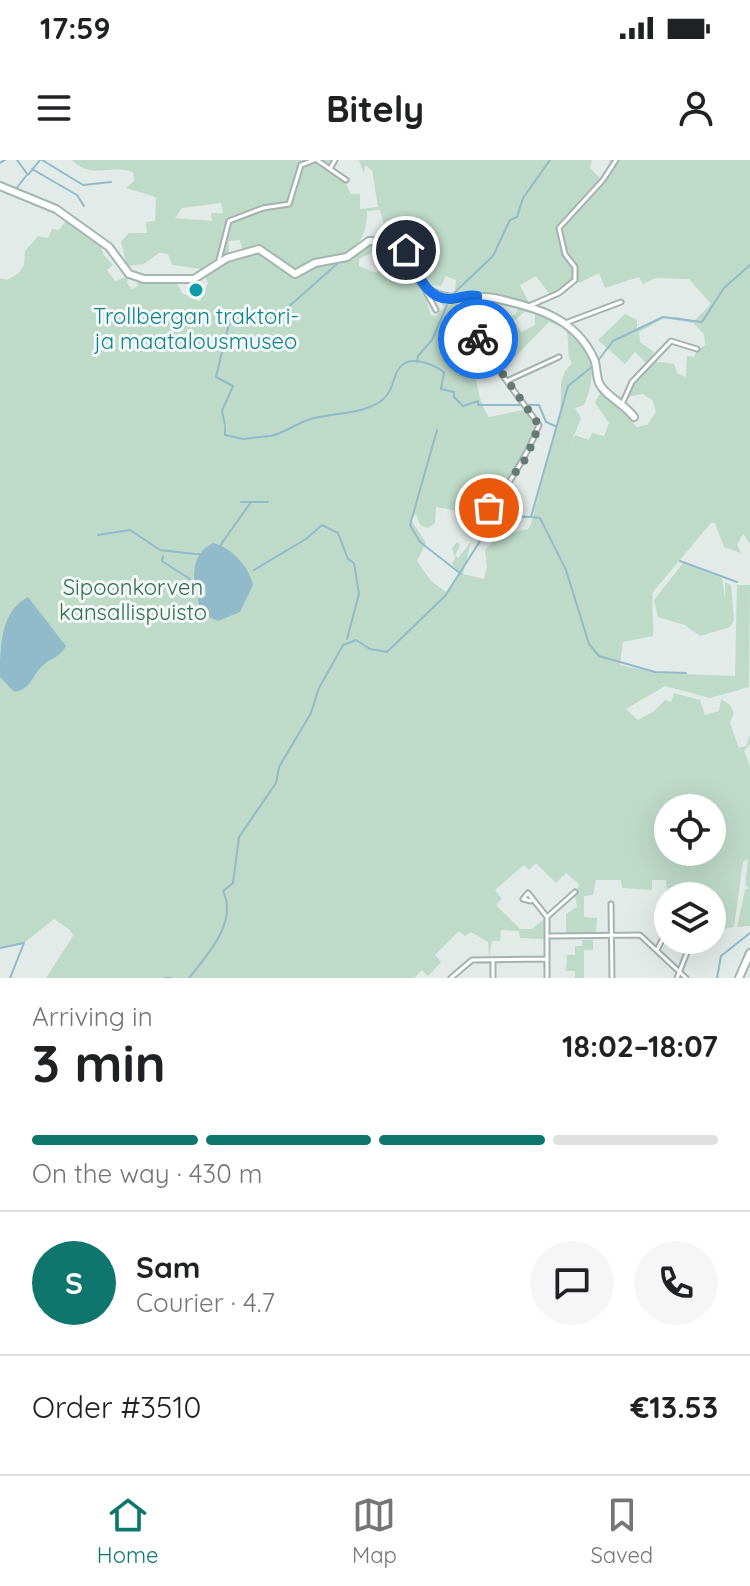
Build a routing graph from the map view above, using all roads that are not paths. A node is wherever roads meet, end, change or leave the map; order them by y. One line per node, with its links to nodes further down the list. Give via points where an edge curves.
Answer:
1 (316, 160): 4 (street); 7 (street, via 301,165 289,204 229,221)
2 (335, 160): 4 (street)
3 (616, 160): 11 (street, via 559,228 575,280)
4 (330, 169): 5 (street)
5 (346, 180)
6 (0, 186): 7 (street, via 67,216 109,247 132,275 194,279)
7 (218, 263): 8 (street, via 259,249 295,274 312,264 343,259 362,243 375,241 404,247)
8 (423, 286): 9 (street, via 450,299); 12 (street)
9 (477, 296): 11 (street); 16 (street, via 477,335)
10 (621, 302): 13 (street)
11 (529, 306): 13 (street)
12 (436, 310)
13 (568, 322): 17 (street, via 593,357 601,387)
14 (697, 349): 17 (street, via 671,341 632,382)
15 (559, 357): 16 (street)
16 (509, 380): 19 (street, via 539,425 527,457 493,504)
17 (623, 402): 18 (street)
18 (634, 417)
19 (475, 517)
20 (575, 892): 23 (street)
21 (531, 901): 23 (street)
22 (611, 904): 24 (street)
23 (547, 917): 25 (street)
24 (611, 935): 25 (street); 26 (street, via 640,935); 36 (street)
25 (550, 936): 30 (street)
26 (654, 947)
27 (750, 953): 38 (street)
28 (660, 954): 32 (street)
29 (686, 954): 32 (street)
30 (546, 959): 31 (street); 35 (street)
31 (493, 960): 33 (street, via 469,960); 34 (street)
32 (679, 976): 37 (street)
33 (451, 978)
34 (493, 978)
35 (547, 978)
36 (612, 978)
37 (686, 978)
38 (739, 978)

